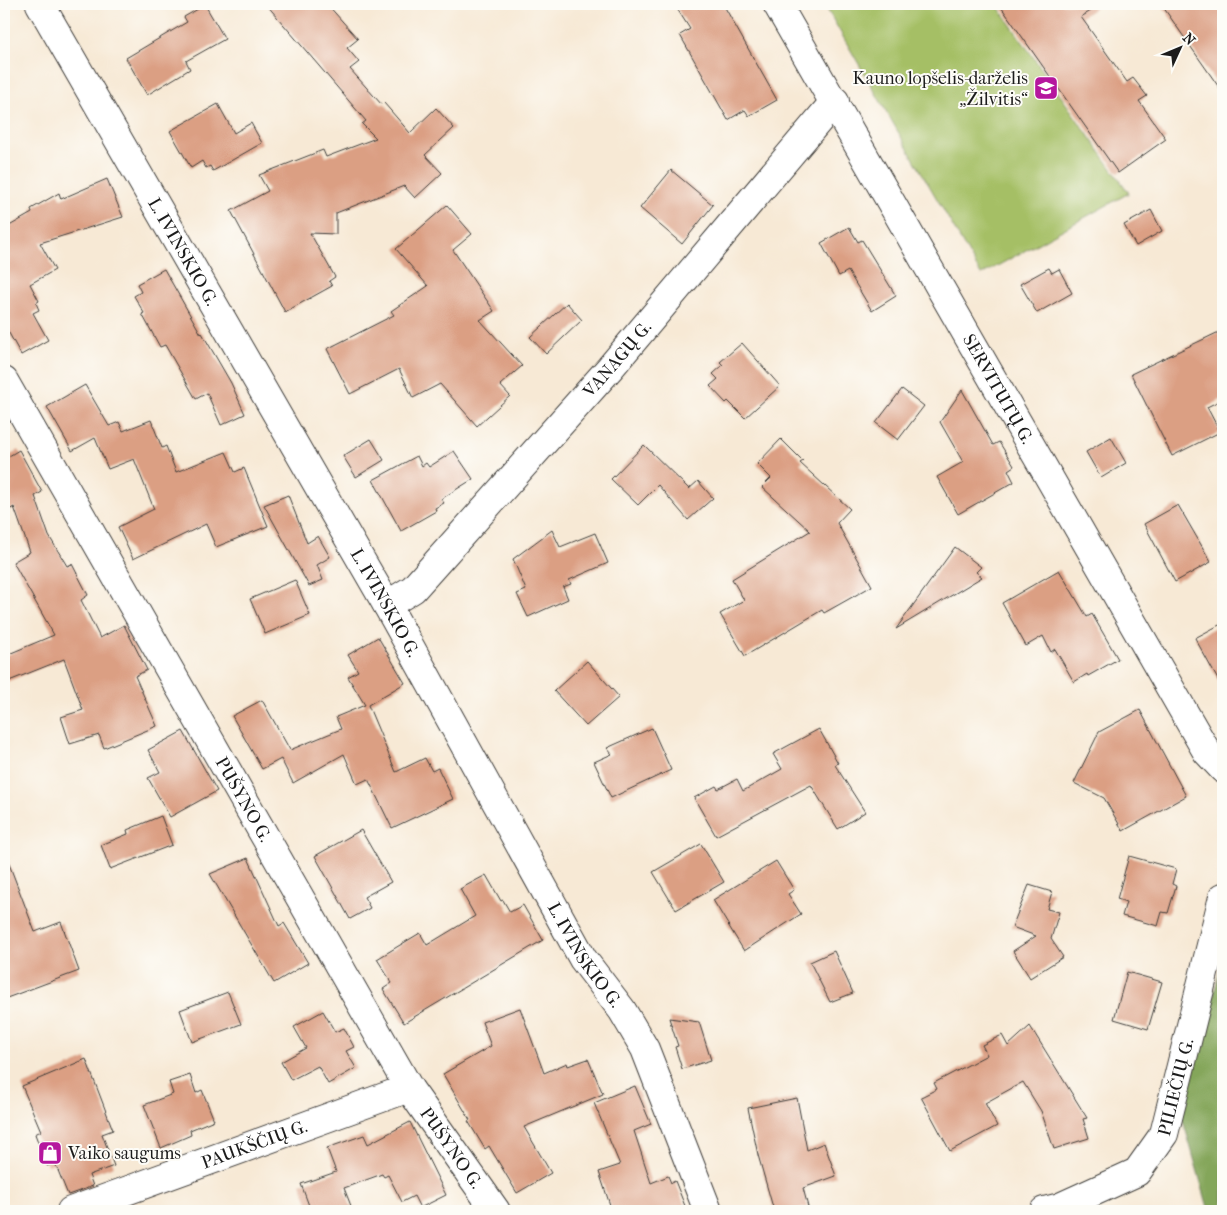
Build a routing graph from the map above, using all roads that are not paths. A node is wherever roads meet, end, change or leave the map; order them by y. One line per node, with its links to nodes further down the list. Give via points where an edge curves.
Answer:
1 (40, 4): 5 (street, L. IVINSKIO G.)
2 (777, 4): 3 (street, SERVITUTŲ G.)
3 (834, 101): 5 (street, VANAGŲ G., via 610,368 412,589); 6 (street, SERVITUTŲ G., via 1206,752)
4 (4, 381): 8 (street, PUŠYNO G.)
5 (387, 605): 11 (street, L. IVINSKIO G., via 583,959 622,1010 645,1049)
6 (1223, 769)
7 (1223, 898): 12 (street, PILIEČIŲ G., via 1164,1134 1137,1172)
8 (409, 1088): 9 (street, PAUKŠČIŲ G.); 10 (street, PUŠYNO G.)
9 (70, 1211)
10 (496, 1211)
11 (708, 1211)
12 (1044, 1211)

